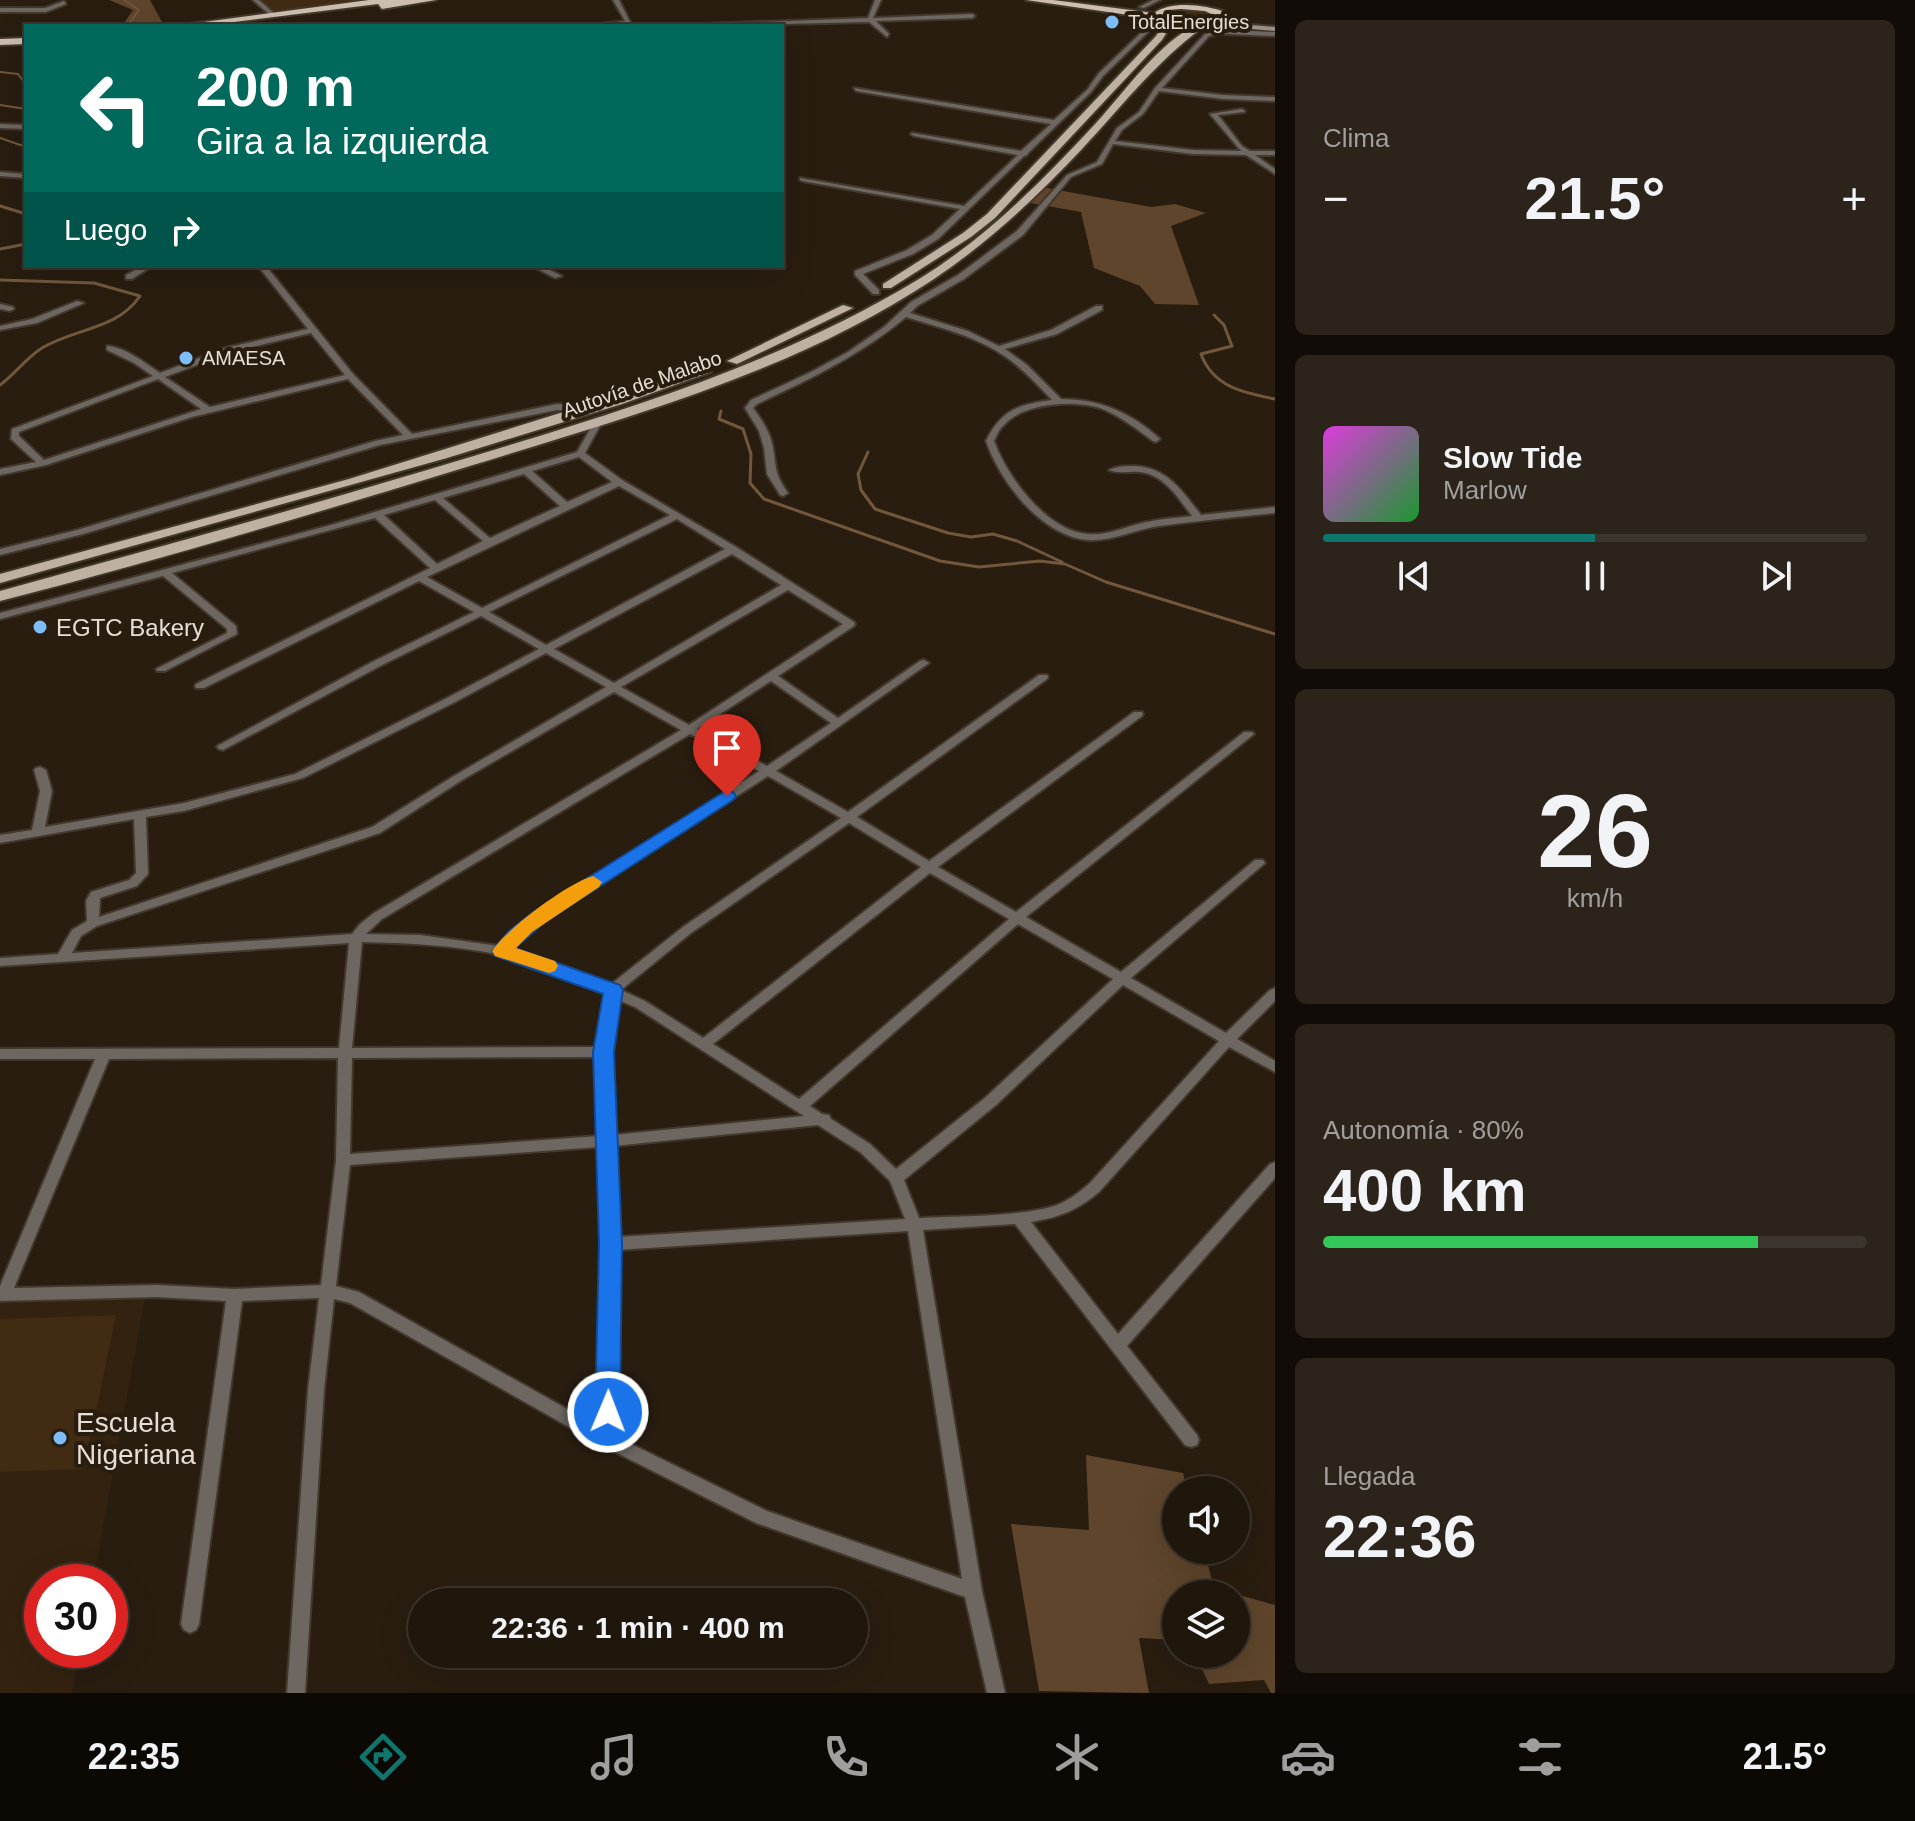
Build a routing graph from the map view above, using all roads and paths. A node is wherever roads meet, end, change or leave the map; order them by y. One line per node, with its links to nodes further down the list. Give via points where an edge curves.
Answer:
1 (256, 0): 17 (street)
2 (392, 0): 10 (highway)
3 (431, 0): 22 (highway)
4 (616, 0): 23 (street)
5 (878, 0): 19 (street)
6 (1031, 0): 20 (highway)
7 (1077, 0): 13 (highway)
8 (1157, 0): 13 (street)
9 (1193, 0): 12 (highway)
10 (360, 2): 17 (highway)
11 (64, 3): 15 (street, via 46,10)
12 (1181, 6): 14 (highway); 16 (highway)
13 (1142, 7): 14 (highway)
14 (1167, 7): 20 (highway, via 1159,10)
15 (0, 10)
16 (1217, 12): 25 (highway); 26 (main road)
17 (273, 15): 21 (highway)
18 (972, 16): 19 (street)
19 (870, 19): 24 (street); 27 (street)
20 (1162, 19): 25 (highway); 34 (street, via 1139,23 1146,31 1136,43); 52 (main road, Autovía de Malabo, via 1159,38 991,216)
21 (196, 24)
22 (235, 24)
23 (630, 24)
24 (754, 24)
25 (1199, 26): 64 (main road, Autovía de Malabo, via 1173,45 1007,219 946,266 771,358 681,394)
26 (1275, 30): 31 (street, via 1207,35)
27 (887, 35)
28 (24, 43): 29 (highway)
29 (0, 44)
30 (856, 89): 34 (street)
31 (1157, 89): 32 (street); 38 (street)
32 (1275, 99)
33 (1242, 111): 41 (street, via 1213,114)
34 (1053, 122): 40 (street)
35 (0, 126): 36 (street)
36 (24, 127)
37 (914, 134): 40 (street)
38 (1111, 142): 41 (street); 55 (street, via 1100,163 1069,176 1020,233)
39 (1275, 153): 41 (street)
40 (1025, 154): 46 (street)
41 (1251, 154): 42 (street)
42 (1275, 172)
43 (0, 174): 44 (street)
44 (24, 176)
45 (802, 179): 46 (street)
46 (964, 208): 52 (street, via 935,237 858,273)
47 (145, 268): 51 (street)
48 (264, 268): 57 (street)
49 (540, 268): 50 (street)
50 (558, 276)
51 (129, 277)
52 (876, 292): 64 (main road, Autovía de Malabo, via 712,370)
53 (80, 303): 56 (street)
54 (1099, 308): 59 (street, via 1054,332)
55 (905, 314): 59 (street); 73 (street, via 835,365 749,408 769,449 767,467)
56 (0, 328)
57 (313, 330): 60 (street, via 228,350); 61 (street)
58 (110, 348): 60 (street)
59 (999, 348): 62 (street)
60 (160, 376): 63 (street); 68 (street, via 15,431 14,437)
61 (350, 376): 63 (street); 65 (street)
62 (1060, 403): 66 (street, via 1102,406); 79 (street, via 1017,412 999,424 990,441 1002,468 1050,523 1088,537)
63 (208, 410): 68 (street)
64 (597, 415): 65 (street, via 557,407); 67 (street); 86 (main road, Autovía de Malabo); 88 (main road, Autovía de Malabo, via 298,514)
65 (410, 437): 82 (street, via 345,451)
66 (1156, 439)
67 (580, 454): 69 (street); 72 (street)
68 (43, 463): 71 (street)
69 (525, 470): 74 (street); 75 (street)
70 (1114, 470): 79 (street, via 1152,469 1166,478)
71 (0, 472)
72 (619, 482): 75 (street); 78 (street)
73 (783, 493)
74 (438, 498): 77 (street); 80 (street)
75 (565, 505): 80 (street)
76 (1275, 510): 79 (street)
77 (378, 515): 83 (street); 84 (street)
78 (677, 515): 81 (street); 89 (street)
79 (1199, 519)
80 (489, 542): 83 (street)
81 (733, 549): 87 (street); 91 (street)
82 (0, 552)
83 (437, 569): 85 (street)
84 (164, 571): 90 (street); 93 (street, via 232,628 232,634)
85 (420, 577): 89 (street); 96 (street)
86 (0, 579)
87 (789, 585): 94 (street, via 850,624); 97 (street)
88 (0, 596)
89 (480, 612): 91 (street); 102 (street)
90 (0, 616)
91 (546, 648): 97 (street); 105 (street, via 299,776)
92 (924, 663): 99 (street)
93 (161, 669)
94 (772, 677): 99 (street); 100 (street)
95 (1043, 677): 106 (street)
96 (200, 686)
97 (615, 686): 100 (street); 112 (street, via 376,830)
98 (1138, 714): 110 (street)
99 (837, 722): 104 (street)
100 (689, 730): 104 (street); 113 (street, via 378,916)
101 (1248, 734): 111 (street)
102 (223, 747)
103 (40, 770): 107 (street, via 46,791)
104 (768, 771): 106 (street); 114 (street, via 539,918)
105 (140, 815): 107 (street); 112 (street, via 142,874 133,883 95,895)
106 (848, 817): 110 (street); 118 (street, via 687,930)
107 (38, 831): 108 (street)
108 (0, 839)
109 (1259, 863): 117 (street)
110 (929, 867): 111 (street); 121 (street)
111 (1017, 918): 117 (street); 127 (street)
112 (93, 923): 115 (street, via 76,933)
113 (356, 938): 114 (street, via 420,939); 115 (street); 124 (street)
114 (502, 951): 118 (street)
115 (63, 957): 116 (street)
116 (0, 962)
117 (1121, 979): 120 (street); 132 (street, via 991,1101)
118 (613, 990): 121 (street); 122 (street)
119 (1275, 993): 120 (street)
120 (1226, 1041): 126 (street); 133 (street, via 1094,1188 1056,1212)
121 (704, 1044): 127 (street)
122 (603, 1052): 124 (street); 129 (street)
123 (104, 1053): 124 (street); 125 (street); 137 (street)
124 (345, 1053): 130 (street)
125 (0, 1054)
126 (1275, 1067)
127 (801, 1105): 128 (street)
128 (824, 1119): 129 (street); 132 (street, via 877,1157)
129 (609, 1141): 130 (street); 135 (street)
130 (343, 1160): 136 (street)
131 (1275, 1168): 139 (street)
132 (896, 1178): 134 (street)
133 (1019, 1218): 134 (street); 139 (street)
134 (915, 1227): 135 (street); 142 (street)
135 (610, 1244): 140 (street)
136 (328, 1291): 138 (street); 140 (street, via 354,1297); 144 (street, via 316,1390)
137 (2, 1295): 138 (street)
138 (235, 1295): 143 (street)
139 (1117, 1346): 141 (street)
140 (607, 1440): 142 (street, via 762,1517)
141 (1191, 1440)
142 (973, 1591): 145 (street)
143 (190, 1624)
144 (296, 1693)
145 (996, 1693)

